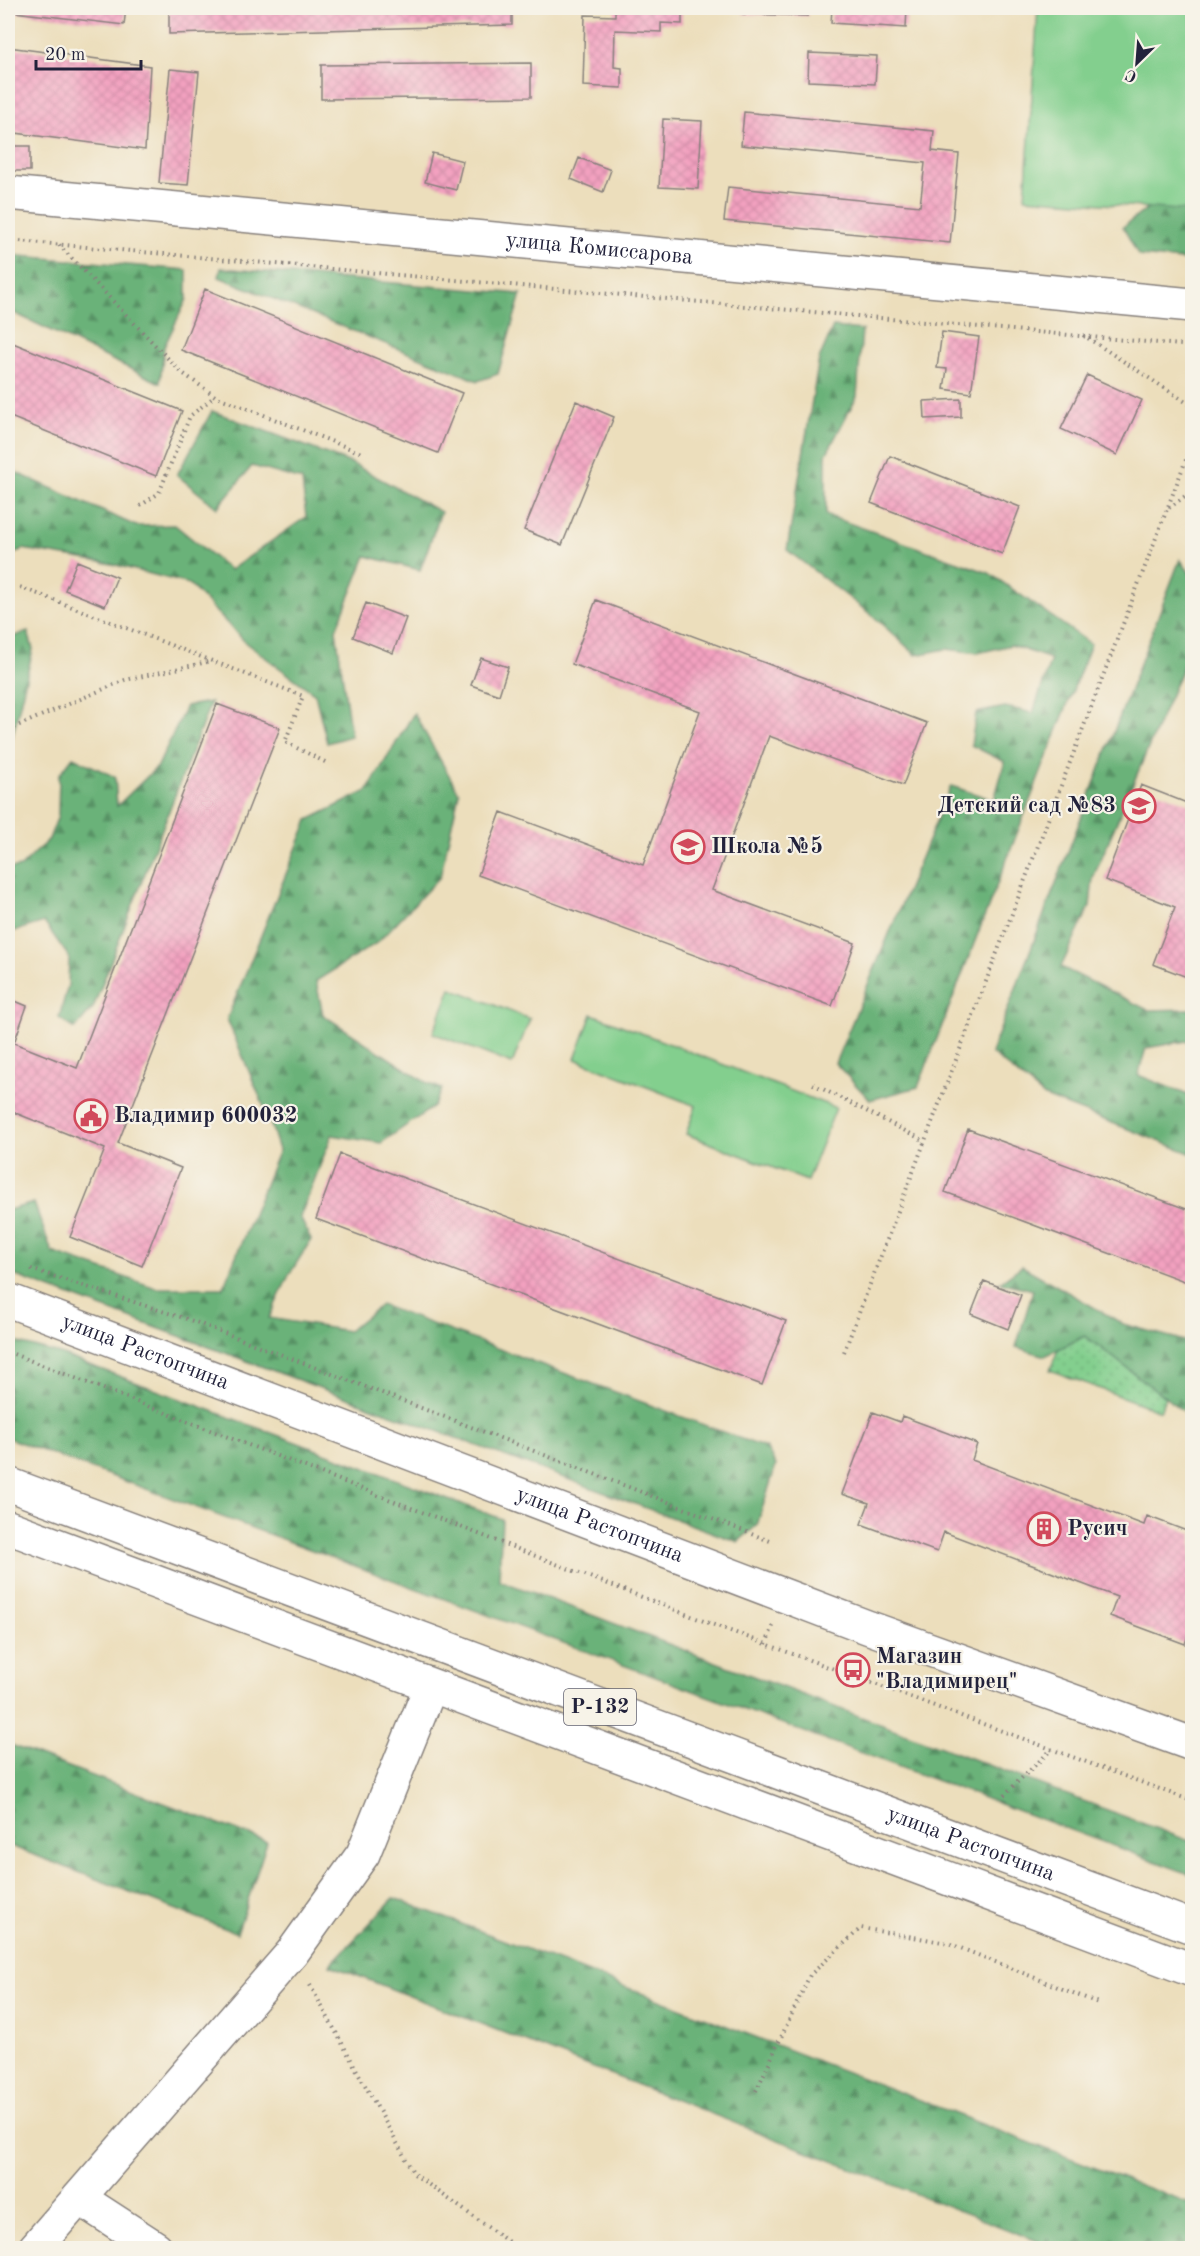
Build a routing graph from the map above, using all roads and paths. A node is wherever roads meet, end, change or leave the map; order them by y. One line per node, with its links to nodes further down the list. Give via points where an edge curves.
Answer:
1 (8, 193): 4 (main road, улица Комиссарова)
2 (8, 240): 3 (path)
3 (58, 244): 5 (path); 7 (path, via 182,372)
4 (1192, 305)
5 (1082, 335): 6 (path); 8 (path)
6 (1192, 346)
7 (215, 396): 10 (path); 12 (path, via 190,416 159,493)
8 (1192, 406)
9 (1192, 444): 13 (path)
10 (364, 454)
11 (1192, 491): 13 (path)
12 (140, 506)
13 (1168, 508): 19 (path)
14 (20, 587): 15 (path)
15 (213, 661): 16 (path, via 125,680); 17 (path, via 303,696 285,742)
16 (8, 730)
17 (329, 764)
18 (813, 1084): 19 (path)
19 (925, 1141): 23 (path)
20 (8, 1261): 26 (path, via 193,1321)
21 (8, 1300): 28 (main road, улица Растопчина, via 867,1627)
22 (8, 1352): 29 (path, via 698,1619)
23 (844, 1352)
24 (8, 1484): 32 (main road, улица Растопчина / Р-132)
25 (8, 1527): 27 (main road, улица Растопчина / Р-132)
26 (770, 1541)
27 (430, 1688): 33 (main road, via 363,1854); 34 (main road, улица Растопчина / Р-132)
28 (1192, 1744)
29 (1052, 1749): 30 (path); 31 (path)
30 (1004, 1795)
31 (1192, 1801)
32 (1192, 1927)
33 (292, 1953): 37 (main road); 40 (path, via 414,2174)
34 (1192, 1970)
35 (1098, 2003): 36 (path, via 948,1943 861,1928 810,1975)
36 (756, 2091)
37 (79, 2198): 38 (main road); 39 (main road)
38 (35, 2248)
39 (156, 2248)
40 (517, 2248)

